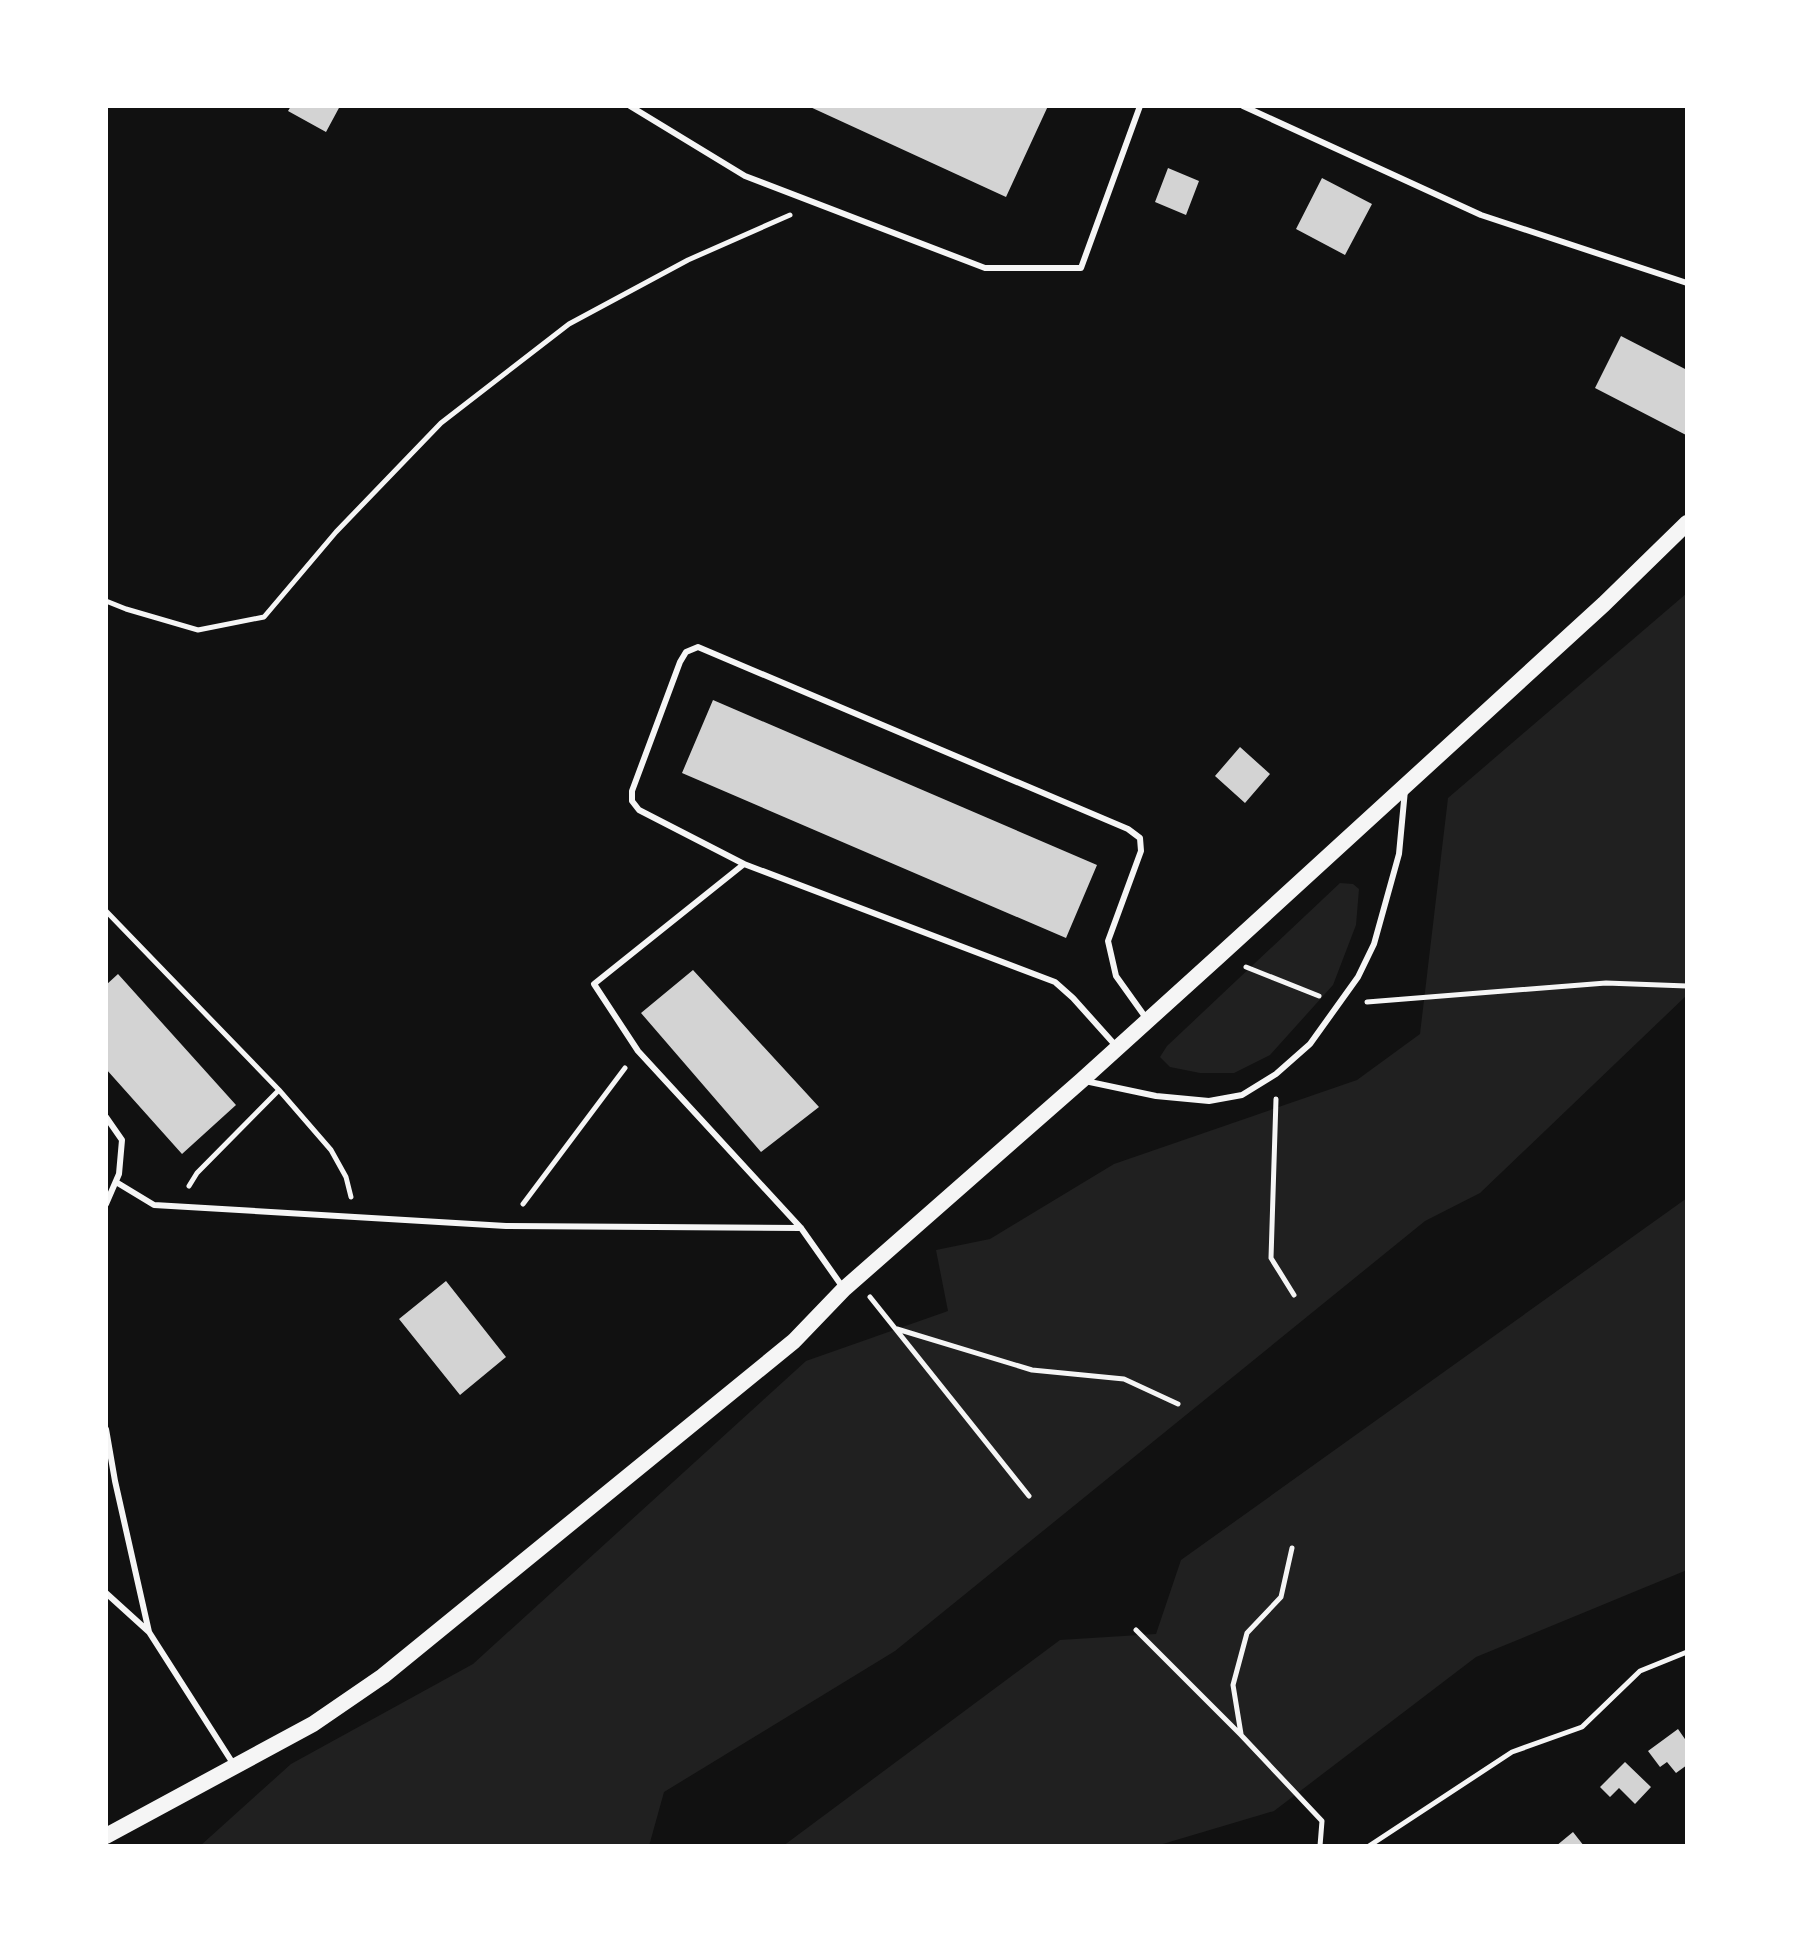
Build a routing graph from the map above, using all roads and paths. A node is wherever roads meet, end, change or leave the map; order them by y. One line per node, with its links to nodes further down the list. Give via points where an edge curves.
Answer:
1 (630, 106): 4 (lane, via 745,176)
2 (1140, 106): 4 (lane, via 1081,268 985,268)
3 (1243, 106): 5 (lane, via 1481,215)
4 (816, 204): 7 (path, via 688,260 569,324 441,423 336,532 264,617 198,630)
5 (1687, 283)
6 (1687, 523): 8 (main road)
7 (106, 601)
8 (1406, 786): 11 (main road); 13 (lane, via 1399,854 1374,944)
9 (744, 864): 14 (lane, via 639,810 632,801 680,662 698,647 1140,838 1141,851 1108,941 1116,976); 15 (lane, via 1055,982); 16 (lane, via 594,984)
10 (106, 911): 19 (path)
11 (1219, 956): 13 (path); 14 (main road)
12 (1687, 986): 13 (path, via 1606,983)
13 (1339, 1004): 17 (lane, via 1310,1044)
14 (1148, 1021): 15 (main road)
15 (1118, 1048): 18 (main road)
16 (638, 1051): 25 (path); 26 (lane)
17 (1276, 1074): 18 (lane, via 1242,1095 1209,1101); 28 (path, via 1271,1258)
18 (1082, 1080): 27 (main road)
19 (279, 1090): 23 (path, via 197,1173); 24 (path, via 331,1150 346,1177)
20 (106, 1117): 21 (lane, via 122,1140)
21 (116, 1182): 22 (lane); 23 (lane, via 154,1205)
22 (106, 1204)
23 (175, 1207): 24 (lane)
24 (357, 1217): 25 (lane)
25 (506, 1226): 26 (lane)
26 (801, 1228): 27 (lane)
27 (850, 1284): 29 (path); 41 (main road, via 794,1341 383,1676)
28 (1294, 1295)
29 (897, 1329): 30 (path, via 1032,1370 1124,1379); 34 (path)
30 (1178, 1404)
31 (106, 1429): 32 (lane)
32 (115, 1481): 33 (lane); 38 (lane)
33 (106, 1482)
34 (1029, 1496)
35 (1292, 1548): 40 (path, via 1281,1597 1247,1633 1233,1685)
36 (106, 1593): 38 (lane)
37 (1136, 1630): 40 (path)
38 (149, 1632): 41 (lane)
39 (1687, 1652): 44 (path, via 1640,1671 1582,1727 1512,1752)
40 (1241, 1735): 43 (path, via 1322,1821)
41 (236, 1768): 42 (main road)
42 (106, 1836)
43 (1320, 1846)
44 (1369, 1846)

